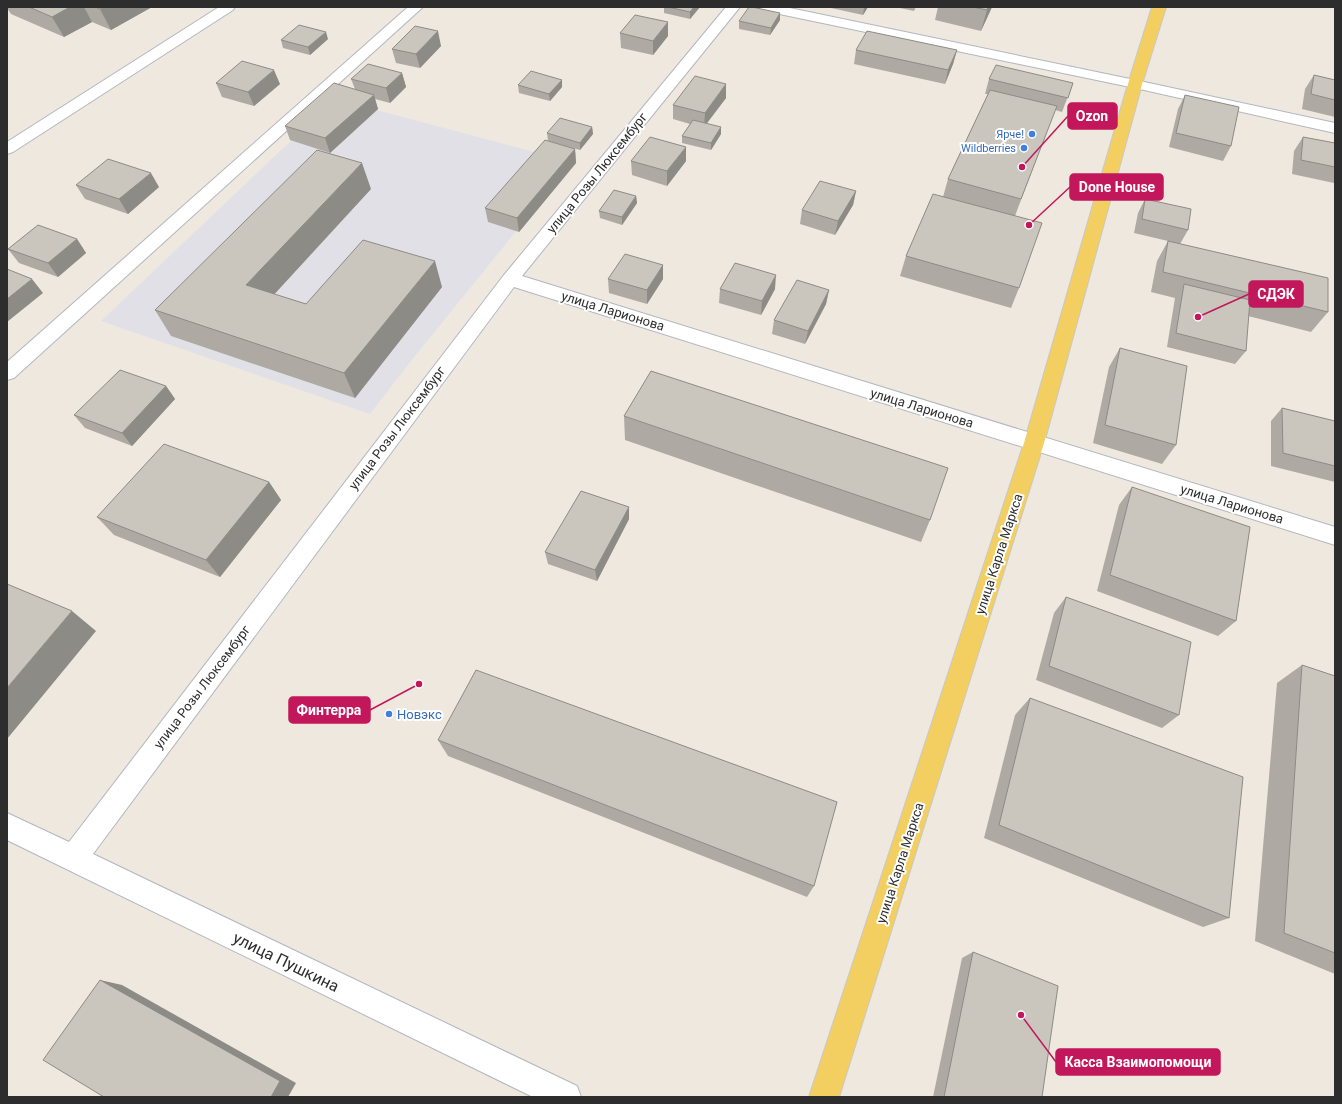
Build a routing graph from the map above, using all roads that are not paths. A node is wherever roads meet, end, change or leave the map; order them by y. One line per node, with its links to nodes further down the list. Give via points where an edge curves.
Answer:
1 (228, 7): 8 (street)
2 (416, 7): 10 (street)
3 (733, 7): 9 (street, улица Розы Люксембург)
4 (765, 7): 6 (street)
5 (1159, 7): 6 (main road, улица Карла Маркса)
6 (1135, 84): 7 (street); 11 (main road, улица Карла Маркса)
7 (1335, 128)
8 (7, 149)
9 (510, 279): 11 (street, улица Ларионова); 14 (street, улица Розы Люксембург)
10 (7, 373)
11 (1034, 442): 12 (street, улица Ларионова); 16 (main road, улица Карла Маркса)
12 (1335, 536)
13 (7, 826): 14 (street, улица Пушкина)
14 (73, 858): 15 (street, улица Пушкина)
15 (566, 1097)
16 (824, 1097)

